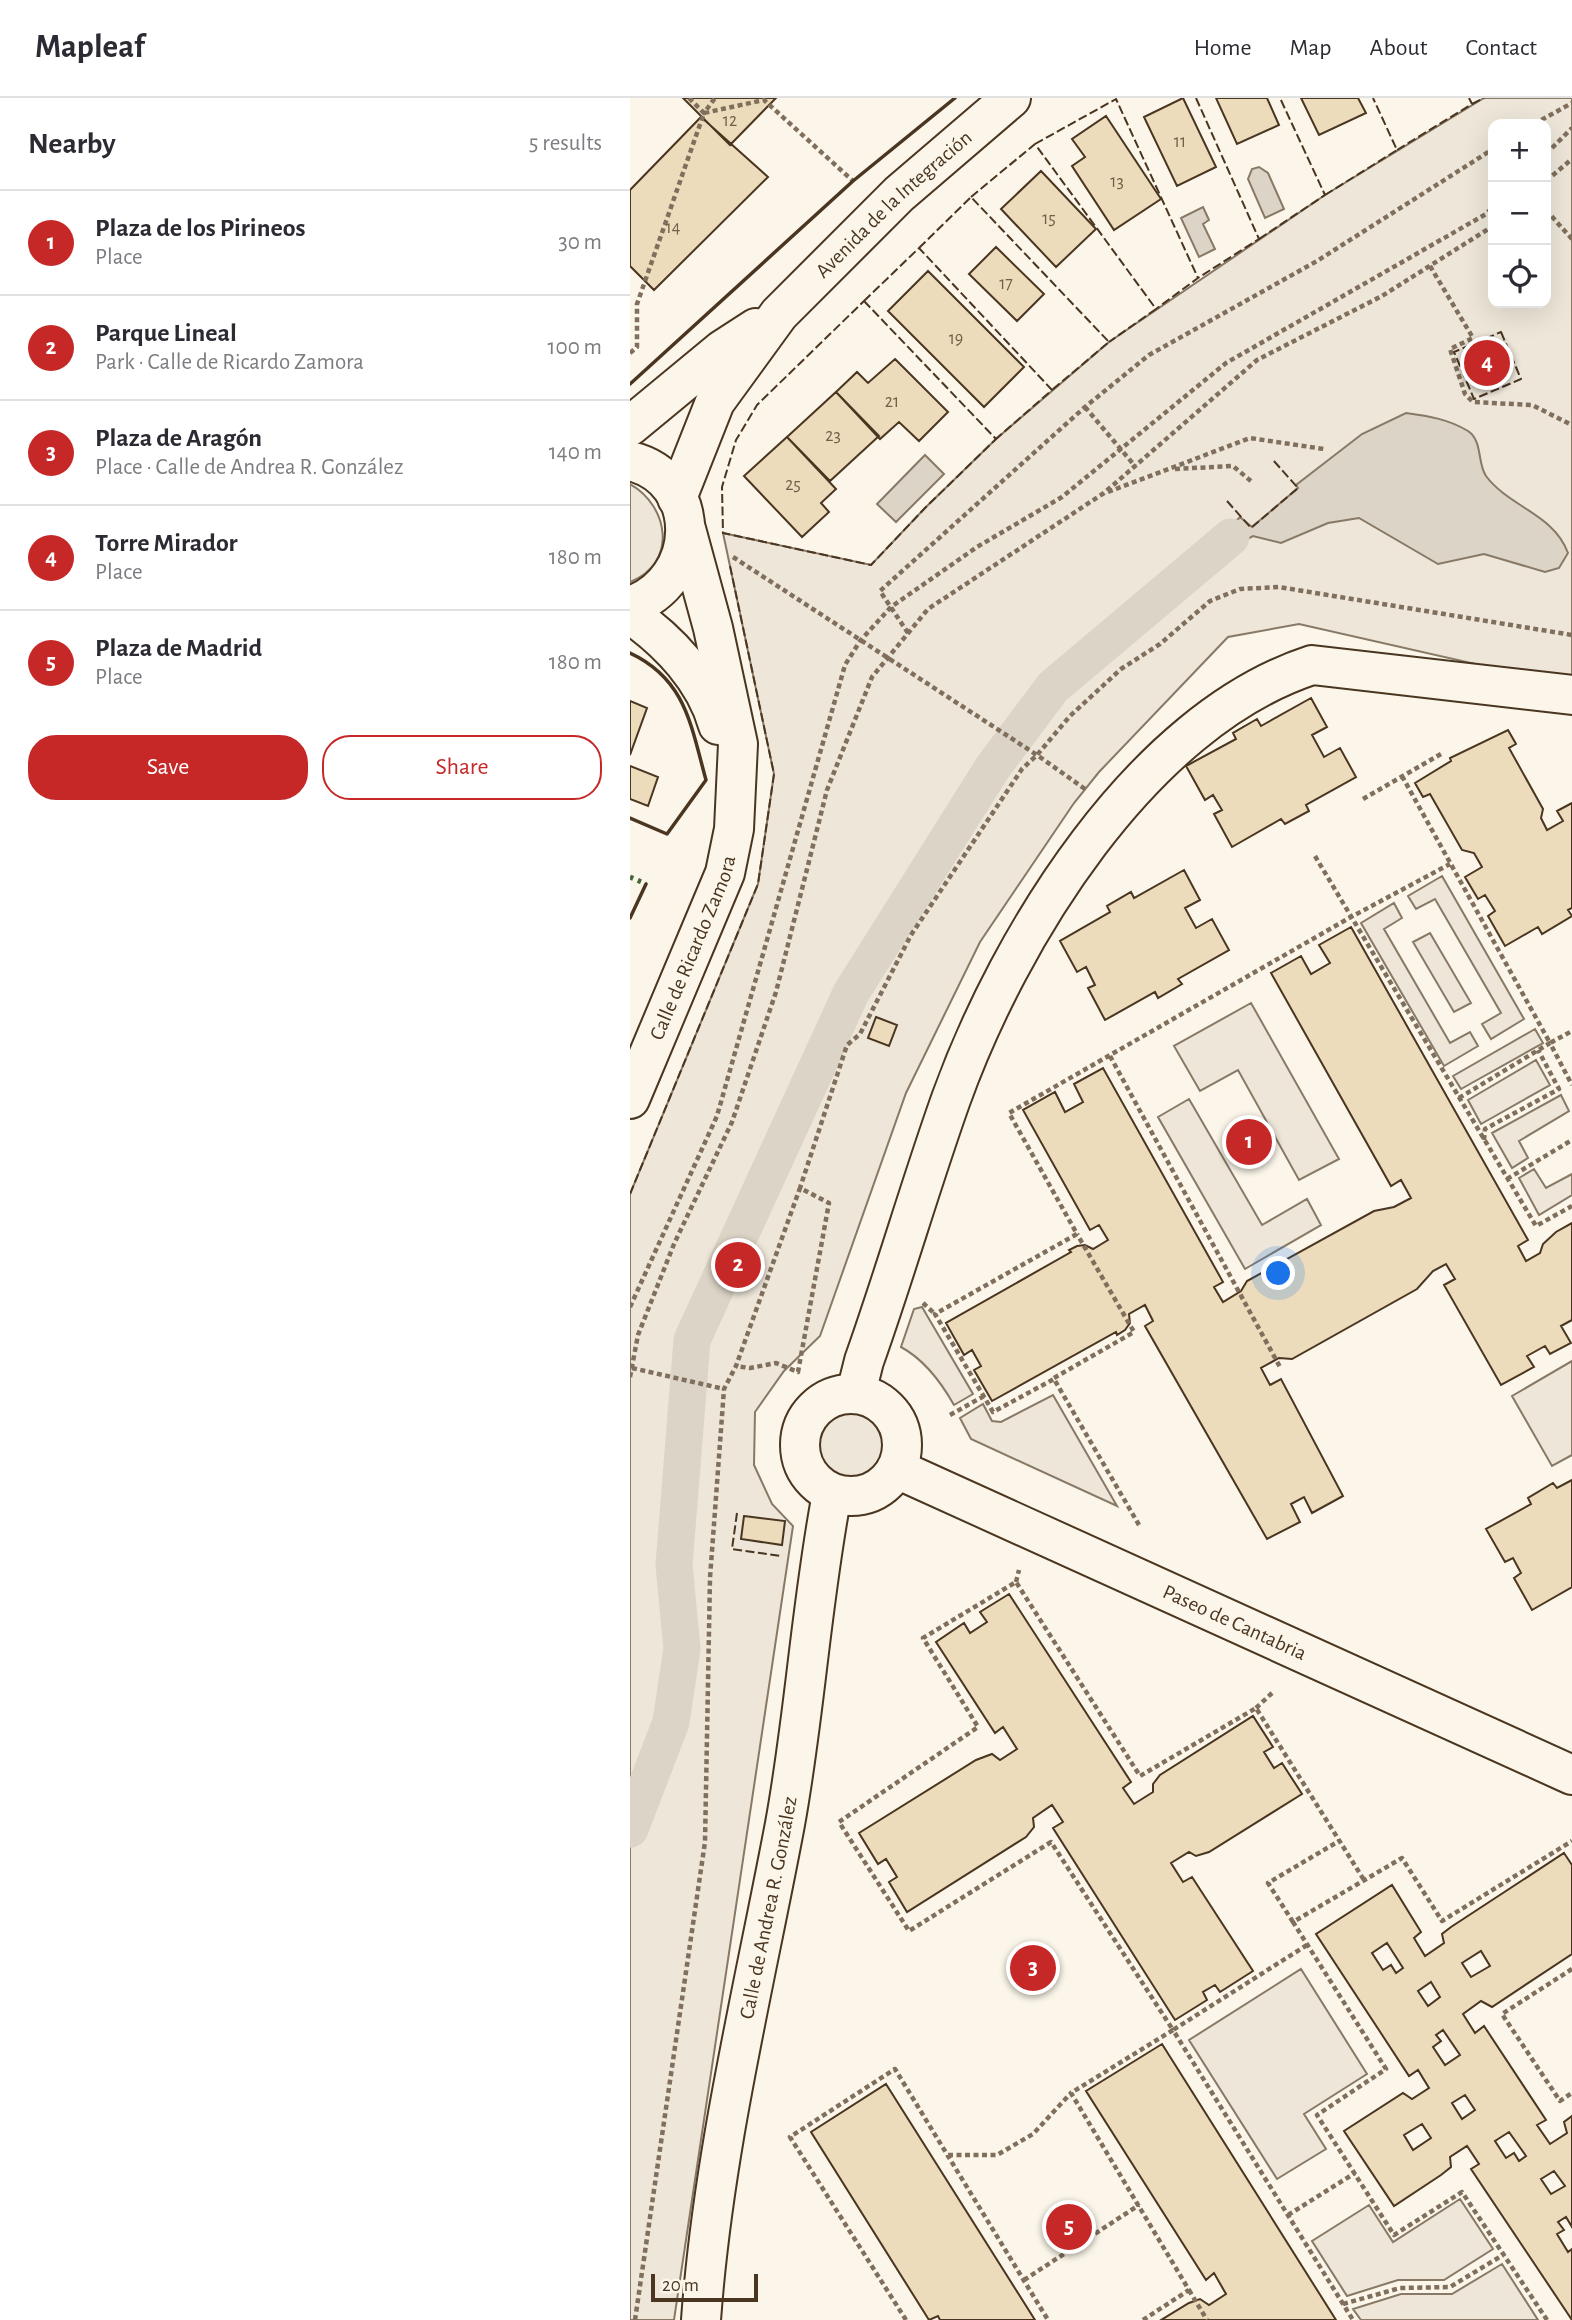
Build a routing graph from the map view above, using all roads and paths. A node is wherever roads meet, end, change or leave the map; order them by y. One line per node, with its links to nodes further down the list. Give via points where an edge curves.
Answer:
1 (689, 98): 5 (path)
2 (715, 98): 5 (path)
3 (1011, 98): 18 (street, Avenida de la Integración, via 899,194)
4 (1572, 103): 6 (path)
5 (704, 113): 12 (path, via 764,100); 19 (path, via 637,304 636,347)
6 (1543, 119)
7 (1572, 128): 8 (path)
8 (1551, 150)
9 (1488, 152): 20 (path, via 1317,261 1149,355)
10 (1572, 159): 11 (path)
11 (1551, 177)
12 (853, 181)
13 (1488, 212): 23 (path, via 1226,363)
14 (1551, 216): 16 (path)
15 (1488, 229): 17 (path)
16 (1572, 239)
17 (1430, 266): 21 (path, via 1473,338 1450,349 1465,394 1473,402 1532,405); 26 (path, via 1257,360)
18 (779, 314): 22 (street, Avenida de la Integración, via 722,350); 30 (street, Avenida de la Integración, via 715,402)
19 (630, 353)
20 (1085, 407): 23 (path); 33 (path, via 880,591)
21 (1572, 425)
22 (630, 426)
23 (1121, 448): 26 (path); 33 (path, via 1062,497 976,547)
24 (1324, 449): 27 (path, via 1250,438)
25 (630, 461): 30 (street, via 662,477)
26 (1135, 466): 29 (path)
27 (1168, 469): 28 (path, via 1233,466); 29 (path)
28 (1252, 482)
29 (1104, 493): 35 (path, via 928,609)
30 (681, 513): 32 (street, Avenida de la Integración, via 683,556 670,581 649,599); 43 (street, Calle de Ricardo Zamora, via 713,628 738,744)
31 (729, 554): 36 (path)
32 (630, 606)
33 (891, 607): 35 (path); 36 (path)
34 (630, 614): 43 (street, Calle de Ricardo Zamora, via 679,658 711,701)
35 (908, 634): 37 (path)
36 (860, 641): 37 (path); 61 (path, via 845,665 717,1116)
37 (888, 659): 39 (path); 64 (path, via 872,677 827,790 776,992 732,1122 674,1244 638,1335)
38 (1572, 695): 68 (street, via 1312,665 1248,692 1148,773 1074,862 1019,949 951,1098)
39 (1034, 753): 42 (path); 58 (path, via 911,935 860,1034 847,1045)
40 (1441, 754): 41 (path)
41 (1402, 776): 44 (path); 46 (path)
42 (1087, 790)
43 (733, 791): 54 (street, Calle de Ricardo Zamora, via 734,829 724,873)
44 (1363, 799)
45 (1315, 856): 47 (path)
46 (1450, 864): 47 (path); 49 (path)
47 (1351, 917): 51 (path); 53 (path)
48 (1572, 1031): 49 (path)
49 (1550, 1043): 50 (path); 52 (path)
50 (1538, 1050): 53 (path); 55 (path, via 1559,1088 1485,1129)
51 (1110, 1056): 60 (path, via 1009,1113); 63 (path)
52 (1572, 1085)
53 (1459, 1098): 55 (path)
54 (630, 1099)
55 (1483, 1140): 57 (path)
56 (1572, 1140): 57 (path)
57 (1507, 1179): 59 (path, via 1536,1226)
58 (800, 1188): 62 (path); 62 (path, via 829,1203 798,1372 776,1363)
59 (1572, 1206)
60 (1077, 1234): 66 (path, via 1134,1332); 69 (path, via 935,1314)
61 (630, 1307)
62 (736, 1366): 67 (path)
63 (1280, 1367)
64 (632, 1368): 65 (path); 67 (path)
65 (630, 1377)
66 (1054, 1378): 69 (path, via 993,1412); 73 (path)
67 (724, 1389): 96 (path, via 710,1578 705,1842)
68 (856, 1393): 71 (street, via 879,1402 897,1420 903,1444); 72 (street, via 835,1395 816,1406 803,1423 798,1444 814,1483)
69 (984, 1396): 70 (path)
70 (950, 1415)
71 (897, 1469): 72 (street, via 886,1484 870,1494); 78 (street, Paseo de Cantabria)
72 (832, 1494): 97 (street, Calle de Andrea R. González, via 786,1820 711,2214)
73 (1139, 1525)
74 (1019, 1570): 75 (path)
75 (1016, 1582): 77 (path, via 1140,1776); 85 (path, via 923,1638 978,1727 839,1822 909,1931 1051,1842)
76 (1272, 1693): 77 (path)
77 (1256, 1708): 79 (path)
78 (1572, 1775)
79 (1339, 1841): 81 (path); 82 (path, via 1268,1883)
80 (1572, 1841): 81 (path, via 1441,1921 1402,1858)
81 (1364, 1880): 82 (path)
82 (1293, 1922): 83 (path)
83 (1307, 1945): 85 (path); 89 (path, via 1386,2069 1317,2115)
84 (1572, 1969): 87 (path, via 1503,2014 1560,2101)
85 (1173, 2030): 86 (path); 91 (path)
86 (1071, 2093): 88 (path, via 1033,2134 997,2155); 90 (path)
87 (1572, 2093)
88 (947, 2155): 93 (path); 98 (path, via 895,2069 790,2137)
89 (1354, 2173): 91 (path); 92 (path, via 1394,2235 1462,2192)
90 (1139, 2205): 93 (path); 94 (path)
91 (1288, 2216): 95 (path)
92 (1503, 2255): 95 (path, via 1450,2287 1400,2288); 103 (path)
93 (1024, 2280): 99 (path)
94 (1189, 2290): 100 (path); 101 (path)
95 (1343, 2304): 102 (path)
96 (635, 2320)
97 (701, 2320)
98 (906, 2320)
99 (1048, 2320)
100 (1143, 2320)
101 (1208, 2320)
102 (1353, 2320)
103 (1547, 2320)

